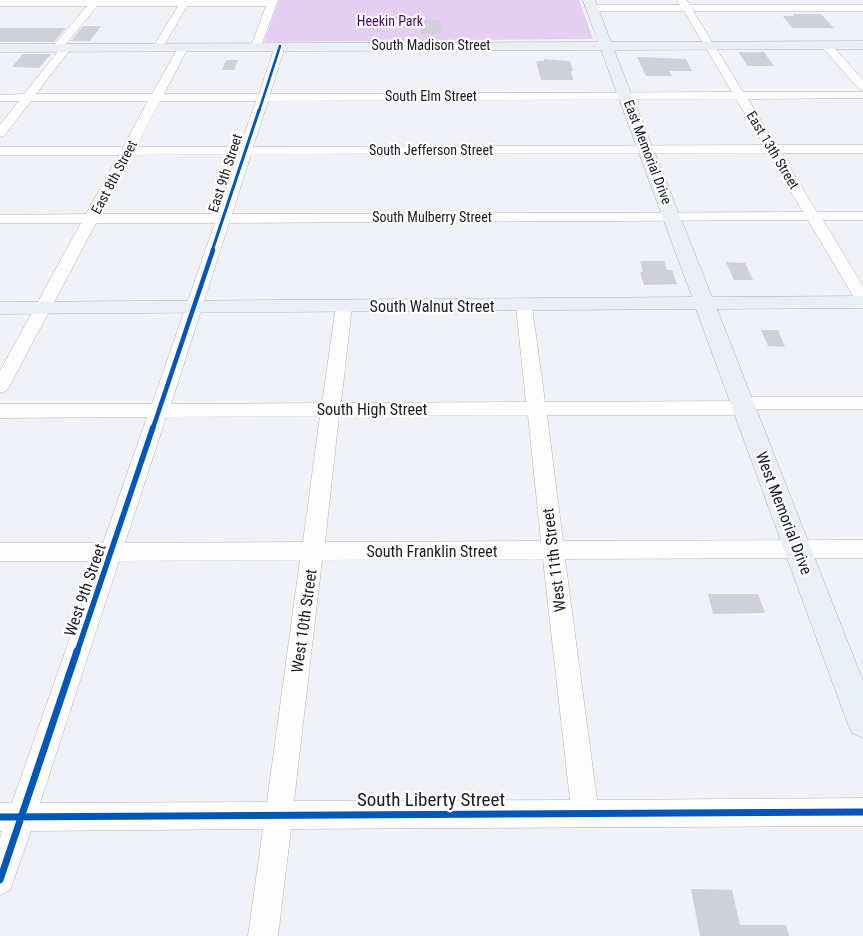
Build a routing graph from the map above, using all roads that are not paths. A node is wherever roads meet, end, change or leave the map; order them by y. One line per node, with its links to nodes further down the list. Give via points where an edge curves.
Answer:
1 (96, 2): 2 (street); 4 (street); 16 (street)
2 (185, 2): 3 (street); 12 (street)
3 (273, 2): 14 (street)
4 (2, 3)
5 (591, 4): 6 (street); 8 (main road, East Memorial Drive)
6 (685, 4): 7 (street); 9 (street, East 13th Street)
7 (863, 8)
8 (606, 44): 9 (main road, South Madison Street); 15 (main road, South Madison Street); 19 (main road, East Memorial Drive)
9 (709, 45): 10 (main road, South Madison Street); 21 (street, East 13th Street)
10 (826, 45): 11 (main road, South Madison Street); 18 (street)
11 (863, 45)
12 (158, 46): 13 (main road, South Madison Street); 16 (main road, South Madison Street)
13 (184, 46): 14 (main road, South Madison Street); 22 (street, East 8th Street)
14 (256, 46): 15 (main road, South Madison Street)
15 (280, 46): 23 (street, East 9th Street)
16 (62, 47): 17 (main road, South Madison Street); 25 (street)
17 (0, 48)
18 (863, 87)
19 (626, 95): 21 (street, South Elm Street); 23 (street, South Elm Street); 27 (main road, East Memorial Drive)
20 (863, 95): 21 (street, South Elm Street)
21 (740, 96): 28 (street, East 13th Street)
22 (156, 97): 23 (street, South Elm Street); 25 (street, South Elm Street); 30 (street, East 8th Street)
23 (262, 97): 31 (street, East 9th Street)
24 (0, 98): 25 (street, South Elm Street)
25 (27, 98): 26 (street)
26 (0, 133)
27 (647, 149): 28 (street, South Jefferson Street); 31 (street, South Jefferson Street); 33 (main road, East Memorial Drive)
28 (772, 149): 29 (street, South Jefferson Street); 34 (street, East 13th Street)
29 (863, 149)
30 (128, 151): 31 (street, South Jefferson Street); 32 (street, South Jefferson Street); 38 (street, East 8th Street)
31 (244, 151): 36 (street, East 9th Street)
32 (0, 152)
33 (672, 216): 34 (street, South Mulberry Street); 36 (street, South Mulberry Street); 40 (main road, East Memorial Drive)
34 (813, 216): 35 (street, South Mulberry Street); 39 (street, East 13th Street)
35 (863, 216)
36 (222, 218): 38 (street, South Mulberry Street); 43 (street, East 9th Street)
37 (0, 219): 38 (street, South Mulberry Street)
38 (91, 219): 45 (street, East 8th Street)
39 (863, 301): 40 (main road, South Walnut Street)
40 (704, 304): 42 (main road, South Walnut Street); 48 (main road, West Memorial Drive)
41 (344, 306): 42 (main road, South Walnut Street); 43 (main road, South Walnut Street); 49 (street, West 10th Street)
42 (524, 306): 50 (street, West 11th Street)
43 (194, 307): 45 (main road, South Walnut Street); 52 (street, West 9th Street)
44 (0, 308): 45 (main road, South Walnut Street)
45 (43, 308): 46 (street, East 8th Street)
46 (0, 387)
47 (863, 403): 48 (street, South High Street)
48 (744, 406): 50 (street, South High Street); 53 (main road, West Memorial Drive)
49 (331, 409): 50 (street, South High Street); 52 (street, South High Street); 56 (street, West 10th Street)
50 (536, 409): 55 (street, West 11th Street)
51 (0, 411): 52 (street, South High Street)
52 (158, 411): 58 (street, West 9th Street)
53 (798, 549): 54 (street, South Franklin Street); 55 (street, South Franklin Street); 59 (main road, West Memorial Drive)
54 (863, 549)
55 (553, 550): 56 (street, South Franklin Street); 62 (street, West 11th Street)
56 (314, 551): 58 (street, South Franklin Street); 61 (street, West 10th Street)
57 (0, 552): 58 (street, South Franklin Street)
58 (111, 552): 63 (street, West 9th Street)
59 (863, 722)
60 (863, 812): 62 (street, South Liberty Street)
61 (278, 814): 62 (street, South Liberty Street); 63 (street, South Liberty Street); 65 (street, West 10th Street)
62 (585, 814)
63 (11, 817): 64 (street, West 9th Street)
64 (0, 880)
65 (263, 936)

